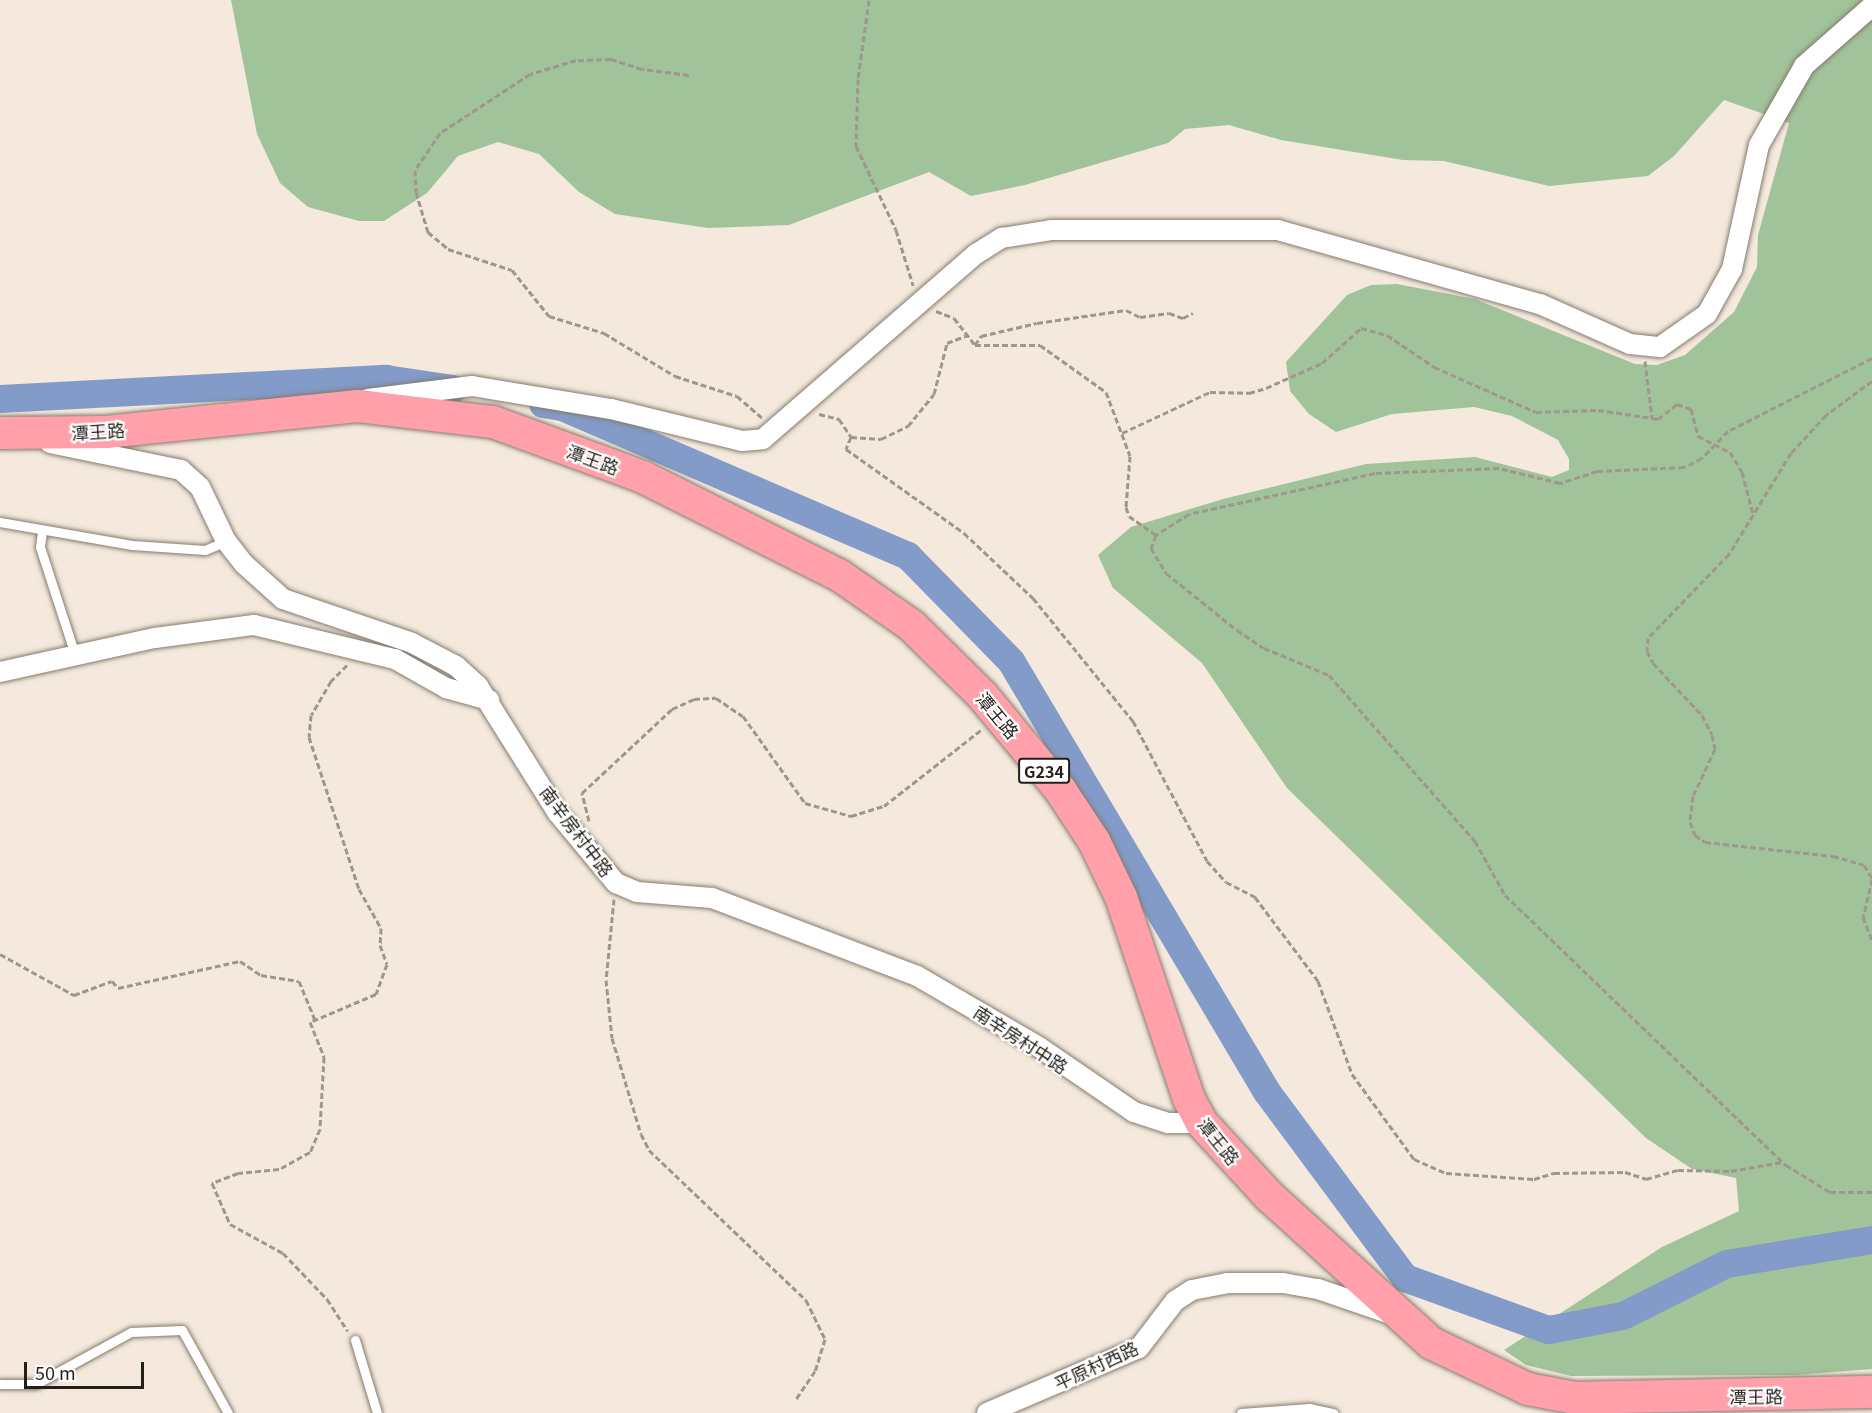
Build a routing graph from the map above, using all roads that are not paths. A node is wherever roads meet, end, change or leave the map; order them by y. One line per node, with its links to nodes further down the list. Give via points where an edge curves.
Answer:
1 (1872, 6): 2 (street, via 1804,66 1759,145 1732,269 1707,314 1660,347 1642,345 1540,304 1278,230 1052,230 1002,238 763,439 742,441 611,409 472,386 402,393)
2 (308, 410): 3 (highway, 潭王路 / G234, via 106,432); 10 (highway, 潭王路 / G234, via 358,406 493,422 643,477 839,575 912,626 999,715 1061,791 1098,851 1121,897 1189,1099)
3 (0, 433): 6 (street, 南辛房村中路, via 181,470 200,487)
4 (0, 522): 5 (lane)
5 (42, 532): 6 (lane, via 205,550); 7 (lane, via 40,547)
6 (226, 541): 9 (street, 南辛房村中路, via 283,599 412,643 456,666)
7 (75, 655): 8 (street); 9 (street, via 165,636 254,626 395,659 446,688)
8 (0, 672)
9 (489, 700): 10 (street, 南辛房村中路, via 557,812 616,883 638,892 712,898 917,975 1039,1047 1134,1112 1168,1123)
10 (1202, 1124): 11 (highway, 潭王路 / G234, via 1269,1196)
11 (1396, 1316): 14 (highway, 潭王路 / G234, via 1431,1343 1481,1370 1528,1389 1575,1398); 17 (street, 平原村西路, via 1318,1289 1283,1283 1227,1282 1192,1290 1174,1300 1139,1348)
12 (355, 1340): 16 (lane)
13 (0, 1384): 15 (lane, via 36,1383 131,1332 182,1330)
14 (1872, 1392)
15 (228, 1413)
16 (377, 1413)
17 (987, 1413)
18 (1241, 1413): 19 (lane, via 1309,1408)
19 (1334, 1413)

